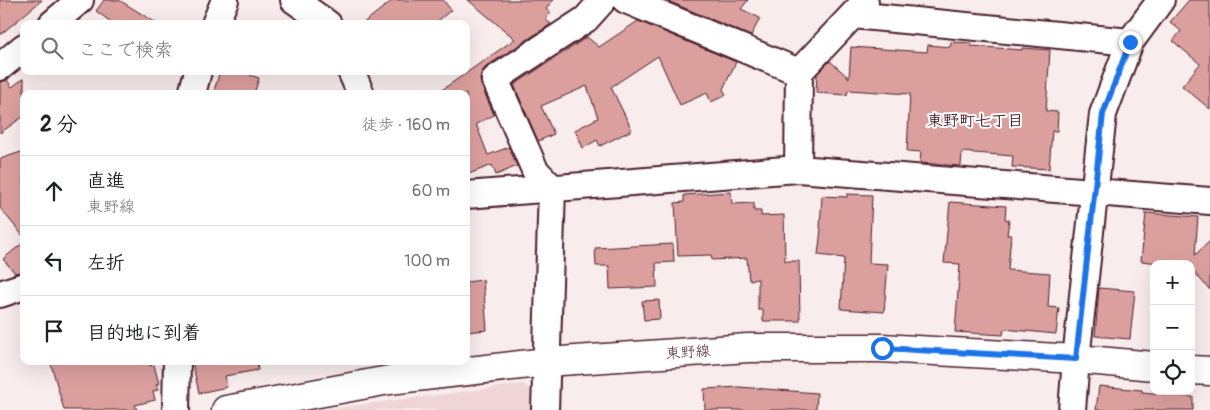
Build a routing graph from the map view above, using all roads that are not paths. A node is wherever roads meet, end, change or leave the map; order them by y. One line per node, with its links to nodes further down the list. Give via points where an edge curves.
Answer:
1 (80, 0): 8 (street)
2 (225, 0): 9 (street)
3 (294, 0): 10 (street)
4 (603, 0): 20 (street, via 586,19 496,79 535,170)
5 (626, 0): 14 (street)
6 (1161, 0): 11 (street)
7 (860, 8): 11 (street); 14 (street)
8 (57, 20)
9 (217, 20)
10 (322, 20)
11 (1130, 42): 21 (street, via 1103,114)
12 (20, 50): 13 (street)
13 (0, 67)
14 (799, 72): 19 (street)
15 (197, 75): 17 (street)
16 (353, 75): 18 (street)
17 (193, 90)
18 (359, 90)
19 (798, 170): 20 (street); 21 (street)
20 (552, 188): 22 (street); 27 (street)
21 (1095, 191): 23 (street); 26 (street)
22 (470, 195)
23 (1208, 195)
24 (20, 287): 25 (street)
25 (0, 294)
26 (1076, 359): 27 (street, 東野線, via 882,348 748,348); 29 (street, 東野線); 35 (street)
27 (547, 362): 33 (street, 東野線, via 389,380); 34 (street)
28 (177, 365): 32 (street)
29 (1150, 366)
30 (1195, 370): 31 (street)
31 (1210, 371)
32 (176, 410)
33 (226, 410)
34 (545, 410)
35 (1072, 410)

